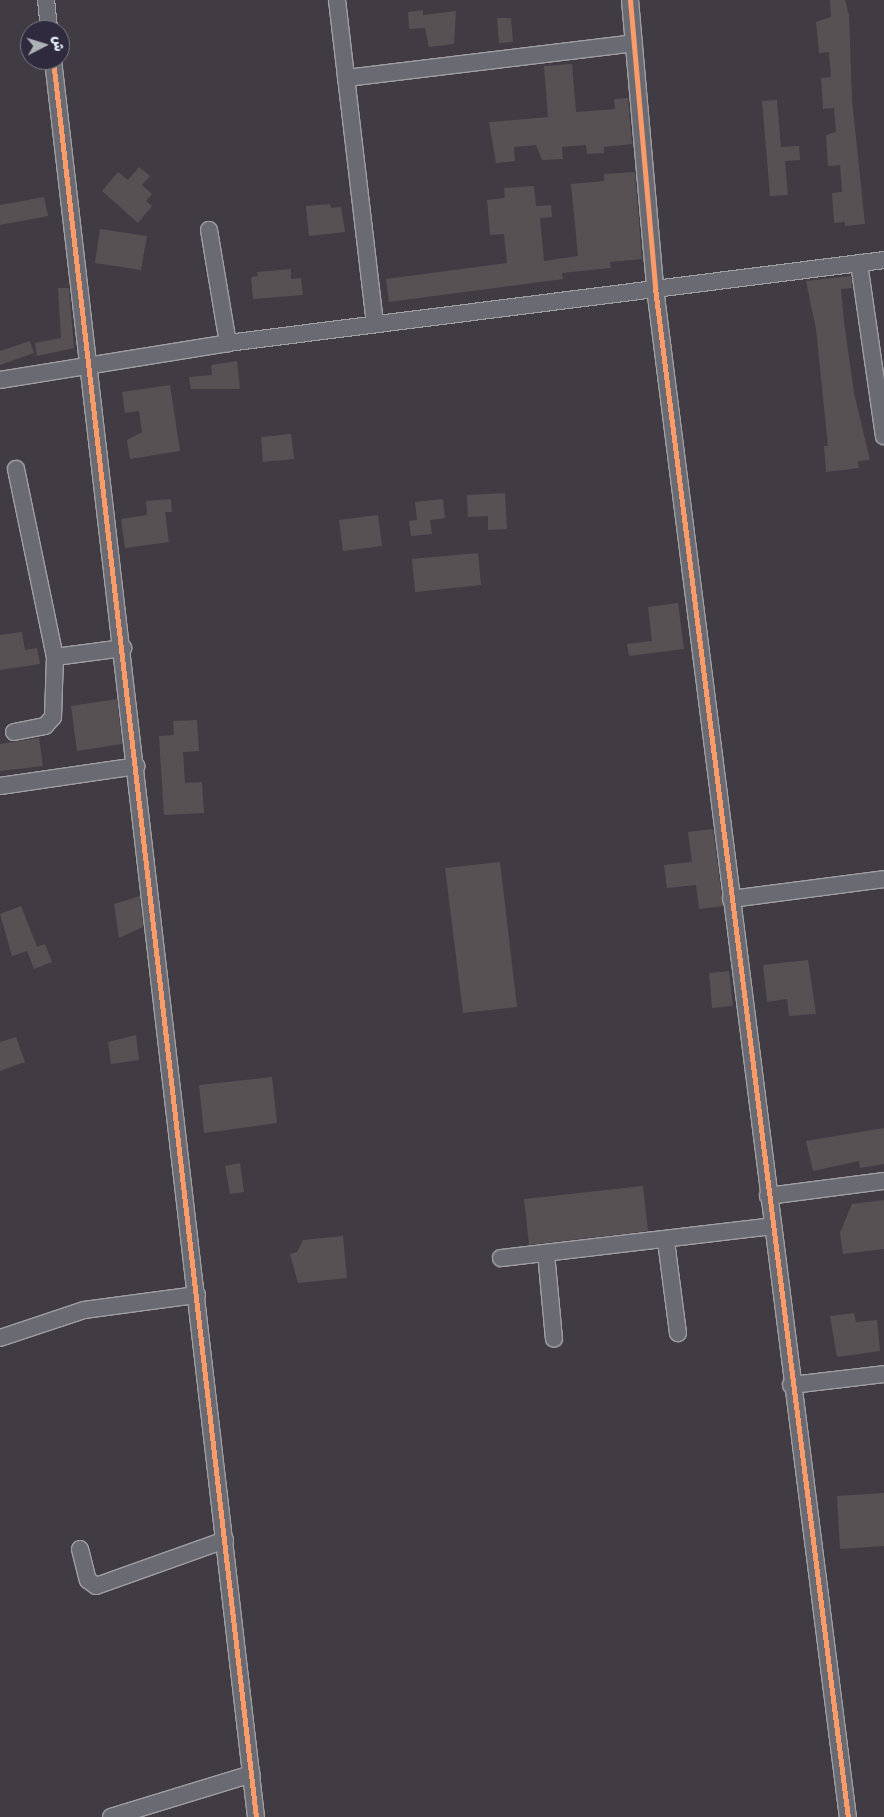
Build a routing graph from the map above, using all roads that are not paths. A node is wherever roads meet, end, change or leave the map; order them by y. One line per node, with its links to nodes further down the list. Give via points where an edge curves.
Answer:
1 (46, 0): 4 (street)
2 (337, 0): 7 (street)
3 (630, 0): 5 (street)
4 (48, 20)
5 (634, 43): 7 (street); 11 (street)
6 (54, 70): 14 (street)
7 (346, 78): 12 (street)
8 (209, 230): 13 (street)
9 (884, 260): 10 (street)
10 (859, 263): 11 (street); 16 (street)
11 (655, 288): 12 (street); 24 (street)
12 (375, 324): 13 (street)
13 (228, 343): 14 (street)
14 (90, 365): 15 (street); 18 (street)
15 (0, 380)
16 (884, 436)
17 (16, 468): 19 (street)
18 (123, 648): 19 (street); 21 (street)
19 (55, 657): 20 (street, via 53,717 45,726)
20 (14, 732)
21 (137, 766): 22 (street); 31 (street)
22 (0, 786)
23 (884, 879): 24 (street)
24 (731, 899): 26 (street)
25 (884, 1181): 26 (street)
26 (768, 1196): 27 (street)
27 (773, 1226): 28 (street); 36 (street)
28 (666, 1241): 29 (street); 32 (street)
29 (546, 1253): 30 (street); 34 (street)
30 (501, 1258)
31 (197, 1295): 33 (street, via 84,1310); 37 (street)
32 (678, 1333)
33 (0, 1338)
34 (554, 1339)
35 (884, 1374): 36 (street)
36 (791, 1385): 42 (street)
37 (225, 1540): 38 (street, via 96,1586 88,1580); 39 (street)
38 (80, 1548)
39 (252, 1774): 40 (street); 41 (street)
40 (111, 1817)
41 (256, 1817)
42 (848, 1817)

